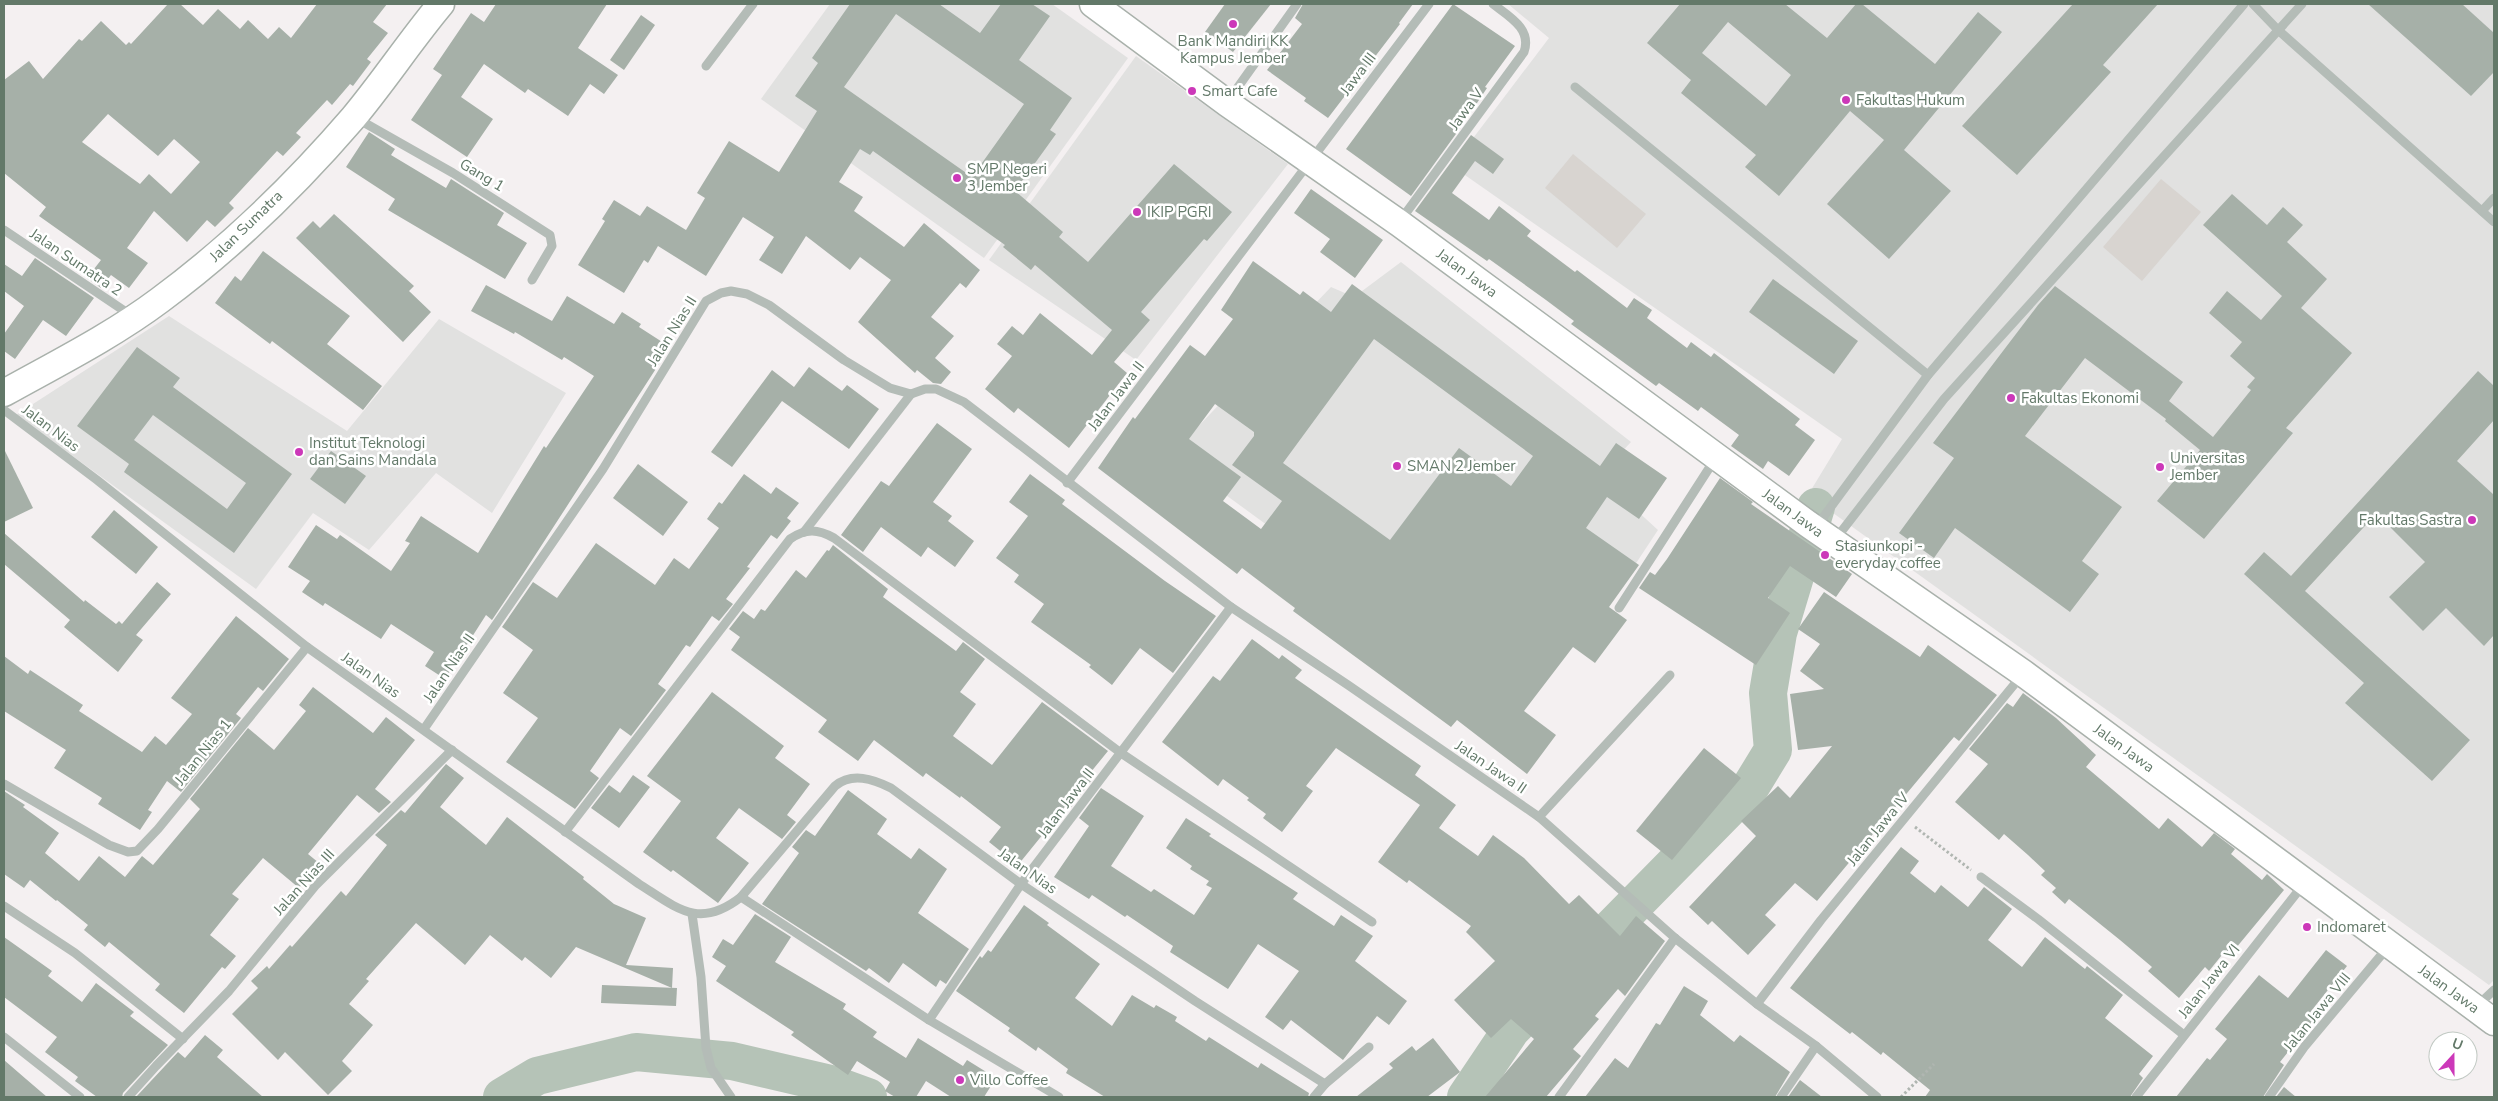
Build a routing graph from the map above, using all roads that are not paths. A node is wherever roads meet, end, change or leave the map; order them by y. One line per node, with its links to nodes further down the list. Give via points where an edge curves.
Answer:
1 (441, 4): 14 (main road, Jalan Sumatra)
2 (753, 4): 11 (street)
3 (1093, 4): 13 (main road, Jalan Jawa)
4 (1297, 4): 13 (street)
5 (1429, 4): 15 (street, Jawa III)
6 (1493, 4): 19 (street, Jawa V, via 1520,25 1526,34 1524,52)
7 (2244, 4): 23 (street)
8 (2253, 4): 10 (street)
9 (2302, 4): 10 (street)
10 (2278, 30): 17 (street); 29 (street, via 1944,399)
11 (706, 66)
12 (1575, 88): 23 (street)
13 (1227, 103): 15 (main road, Jalan Jawa)
14 (354, 117): 21 (street, Gang 1, via 453,173 550,235 552,246); 22 (main road, Jalan Sumatra, via 220,253)
15 (1310, 160): 19 (main road, Jalan Jawa); 28 (street, Jalan Jawa II)
16 (2494, 198): 17 (street)
17 (2482, 211): 18 (street)
18 (2494, 222)
19 (1399, 223): 27 (main road, Jalan Jawa)
20 (4, 230): 22 (street, Jalan Sumatra 2)
21 (532, 280)
22 (134, 317): 24 (main road, Jalan Sumatra)
23 (1928, 375): 29 (street)
24 (4, 393)
25 (911, 394): 28 (street, Jalan Nias II, via 929,388 952,395); 30 (street); 36 (street, Jalan Nias II, via 898,392 881,383 755,298 731,291 712,296 603,469)
26 (4, 410): 33 (street, Jalan Nias)
27 (1716, 457): 29 (main road, Jalan Jawa); 32 (street)
28 (1067, 483): 31 (street, Jalan Jawa II)
29 (1817, 531): 34 (main road, Jalan Jawa)
30 (804, 532): 38 (street, via 817,530 834,538); 41 (street, via 790,539)
31 (1231, 607): 38 (street, Jalan Jawa II); 40 (street, Jalan Jawa II)
32 (1619, 608)
33 (307, 647): 36 (street, Jalan Nias); 39 (street, Jalan Nias 1, via 137,851 128,852 109,845)
34 (2023, 673): 43 (main road, Jalan Jawa); 52 (street, Jalan Jawa IV, via 1821,920)
35 (1670, 675): 40 (street)
36 (424, 729): 37 (street, Jalan Nias)
37 (452, 750): 41 (street, Jalan Nias); 57 (street, Jalan Nias III, via 316,885 229,992)
38 (1121, 753): 44 (street, Jalan Jawa II); 48 (street)
39 (4, 784)
40 (1539, 817): 49 (street, Jalan Jawa II)
41 (565, 832): 47 (street, Jalan Nias, via 639,884 683,912)
42 (1981, 877): 55 (street)
43 (2305, 882): 50 (main road, Jalan Jawa); 55 (street, Jalan Jawa VI)
44 (1021, 884): 45 (street, Jalan Nias, via 891,788 866,779 852,778 835,786); 54 (street, Jalan Jawa II); 60 (street, Jalan Nias)
45 (741, 897): 47 (street, Jalan Nias, via 714,912); 54 (street)
46 (4, 906): 57 (street, via 75,953)
47 (692, 914): 63 (street, via 706,1048 711,1068)
48 (1372, 922)
49 (1675, 938): 52 (street, Jalan Jawa II); 66 (street)
50 (2389, 946): 53 (main road, Jalan Jawa); 70 (street, Jalan Jawa VIII, via 2305,1046)
51 (2494, 990): 53 (street)
52 (1757, 1004): 58 (street, Jalan Jawa II)
53 (2485, 1015)
54 (929, 1020): 64 (street)
55 (2184, 1035): 69 (street, Jalan Jawa VI)
56 (4, 1037): 61 (street)
57 (183, 1039): 62 (street, Jalan Nias III)
58 (1816, 1046): 67 (street); 68 (street, Jalan Jawa II)
59 (1369, 1047): 60 (street)
60 (1325, 1084): 65 (street)
61 (80, 1097)
62 (128, 1097)
63 (731, 1097)
64 (1059, 1097)
65 (1314, 1097)
66 (1559, 1097)
67 (1781, 1097)
68 (1877, 1097)
69 (2136, 1097)
70 (2268, 1097)

